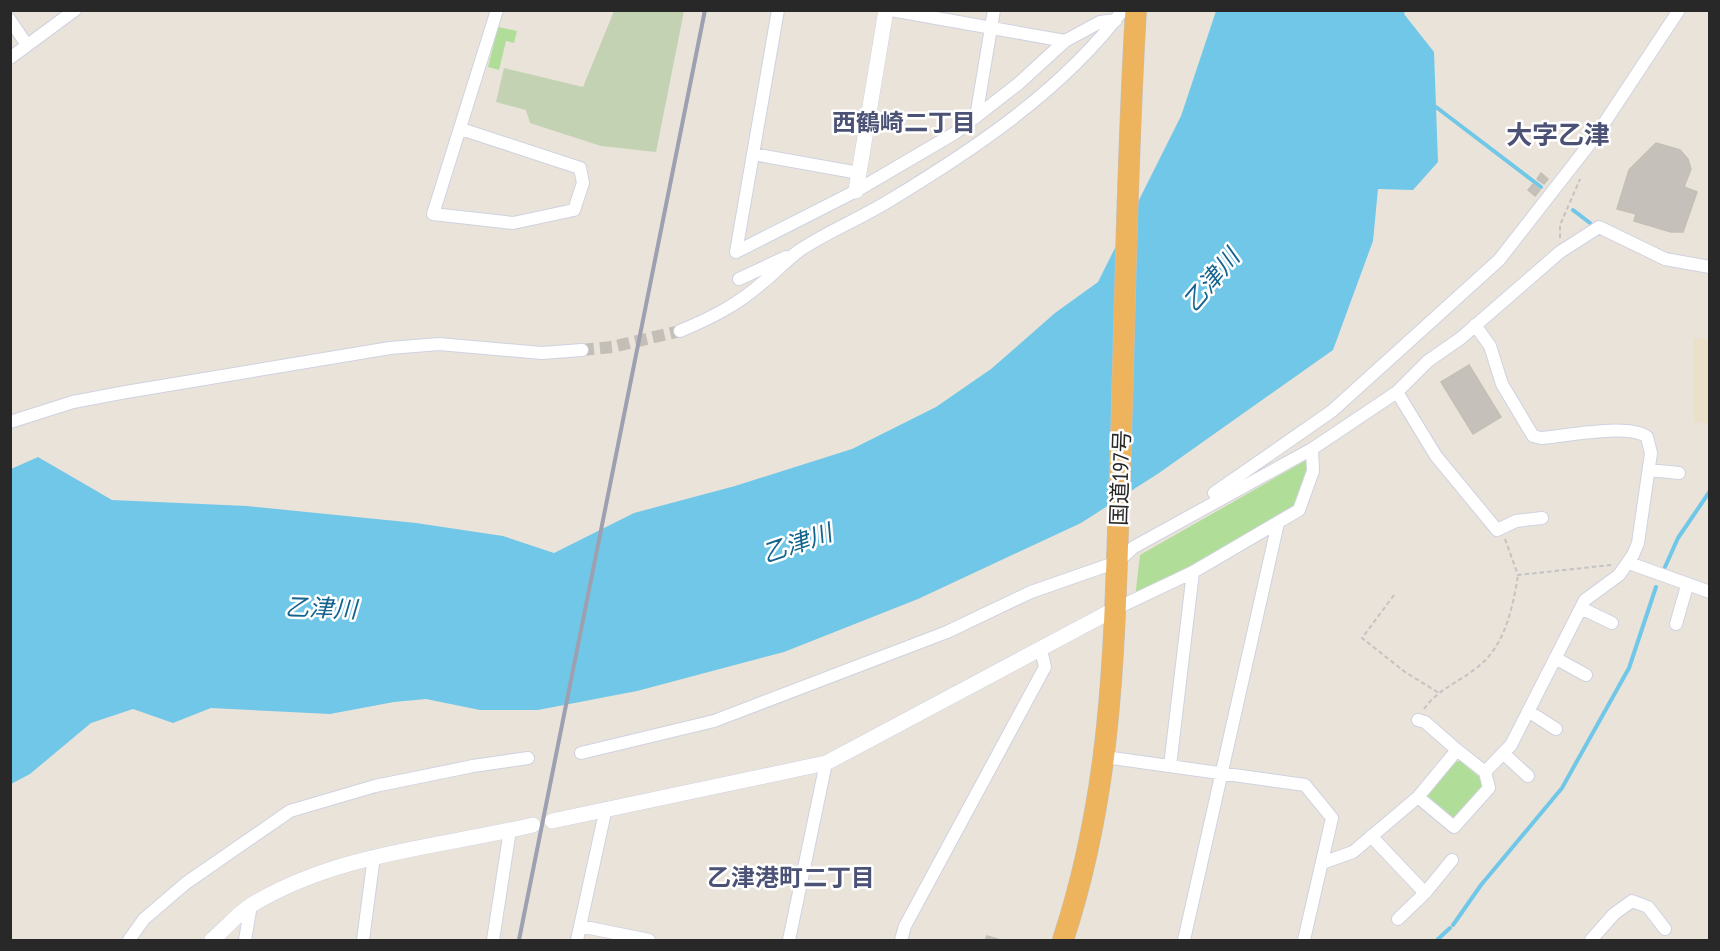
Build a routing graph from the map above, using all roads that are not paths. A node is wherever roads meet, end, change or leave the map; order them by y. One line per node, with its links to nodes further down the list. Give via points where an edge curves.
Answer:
1 (75, 10): 12 (street)
2 (497, 10): 15 (street)
3 (778, 10): 16 (street)
4 (886, 10): 17 (street)
5 (891, 10): 10 (street)
6 (994, 10): 10 (street)
7 (1679, 10): 30 (street, via 1595,138 1499,260 1332,411 1207,497)
8 (1127, 14): 11 (street, via 1100,22); 19 (street, via 1067,70 966,153); 33 (highway, 国道197号)
9 (10, 20): 12 (street)
10 (991, 28): 11 (street); 14 (street)
11 (1065, 41): 14 (street)
12 (27, 45): 13 (street)
13 (10, 58)
14 (976, 117): 18 (street)
15 (461, 129): 15 (street, via 580,168 583,183 574,210 513,224 433,214)
16 (753, 154): 17 (street); 18 (street, via 736,252)
17 (859, 173): 18 (street)
18 (856, 191)
19 (800, 250): 21 (street); 23 (street, via 739,302)
20 (1708, 263): 22 (street, via 1665,259 1599,227 1563,249)
21 (739, 279)
22 (1474, 325): 25 (street, via 1428,361); 28 (street, via 1490,346 1502,384 1533,436 1623,431 1642,434 1652,447)
23 (680, 331)
24 (582, 350): 26 (street, via 542,352 439,344 390,348 73,402)
25 (1397, 392): 27 (street); 31 (street, via 1436,456 1497,530 1516,521)
26 (10, 422)
27 (1312, 449): 30 (street); 32 (street, via 1313,471 1299,510)
28 (1649, 470): 29 (street); 34 (street, via 1638,543)
29 (1679, 474)
30 (1187, 517): 33 (street, via 1134,547)
31 (1542, 518)
32 (1278, 523): 35 (street); 56 (street)
33 (1117, 562): 39 (highway, 国道197号); 49 (street, via 1031,592 947,632 714,721)
34 (1629, 563): 36 (street); 38 (street, via 1589,595)
35 (1193, 572): 39 (street); 54 (street)
36 (1687, 586): 37 (street); 41 (street)
37 (1710, 592)
38 (1581, 608): 40 (street); 43 (street)
39 (1115, 609): 42 (street); 52 (highway, 国道197号)
40 (1612, 623)
41 (1676, 624)
42 (1041, 650): 53 (street); 80 (street, via 1045,667 905,926)
43 (1555, 658): 44 (street); 45 (street)
44 (1586, 675)
45 (1528, 711): 47 (street); 50 (street)
46 (1418, 720): 48 (street)
47 (1556, 729)
48 (1457, 750): 55 (street); 58 (street)
49 (581, 753)
50 (1503, 753): 55 (street); 57 (street)
51 (528, 758): 72 (street, via 375,786 290,811 186,883 144,919)
52 (1106, 758): 54 (street); 81 (highway, 国道197号, via 1087,859)
53 (826, 763): 59 (street); 79 (street)
54 (1170, 766): 56 (street)
55 (1485, 772): 58 (street, via 1489,788 1454,827)
56 (1222, 773): 66 (street, via 1305,784 1332,818); 82 (street)
57 (1528, 777)
58 (1418, 797): 63 (street)
59 (606, 808): 60 (street); 70 (street)
60 (552, 820)
61 (533, 825): 62 (street)
62 (510, 830): 64 (street); 76 (street)
63 (1371, 836): 66 (street, via 1353,852); 67 (street)
64 (374, 856): 68 (street, via 304,878); 75 (street)
65 (1452, 860): 67 (street)
66 (1322, 863): 83 (street)
67 (1425, 893): 69 (street)
68 (251, 905): 73 (street); 74 (street)
69 (1398, 919)
70 (580, 926): 77 (street); 78 (street)
71 (1665, 928): 84 (street, via 1648,907 1632,901)
72 (129, 940)
73 (213, 940)
74 (245, 940)
75 (363, 940)
76 (493, 940)
77 (577, 940)
78 (649, 940)
79 (789, 940)
80 (902, 940)
81 (1063, 940)
82 (1184, 940)
83 (1304, 940)
84 (1591, 940)

